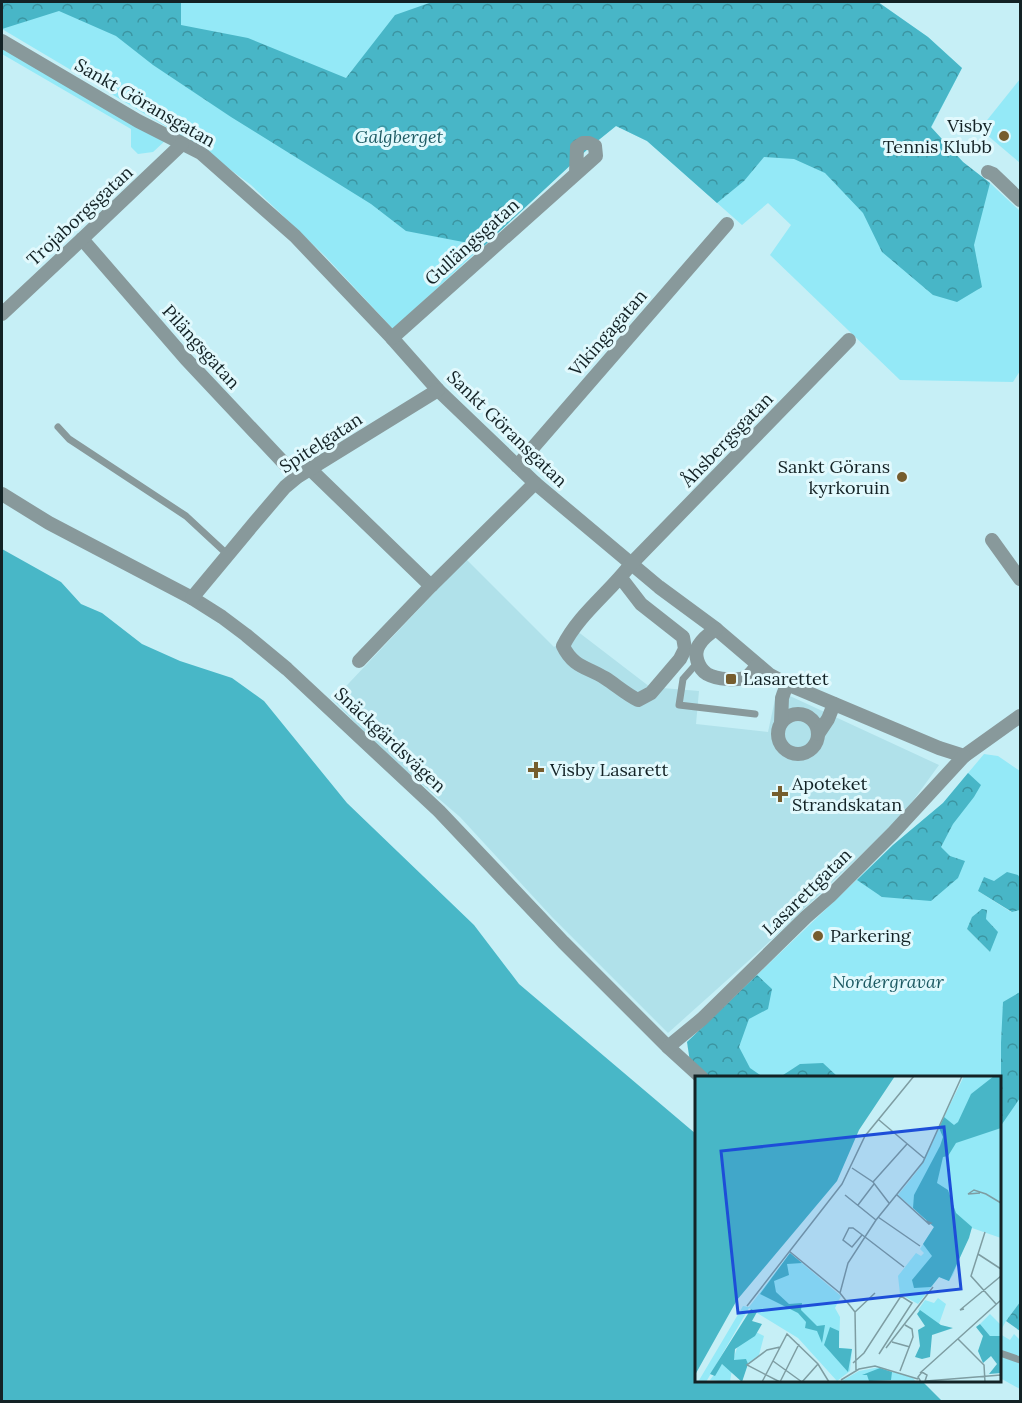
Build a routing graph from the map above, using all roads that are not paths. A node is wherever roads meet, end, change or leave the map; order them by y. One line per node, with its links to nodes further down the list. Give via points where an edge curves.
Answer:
1 (2, 41): 2 (street, Sankt Göransgatan)
2 (182, 144): 7 (street, Trojaborgsgatan); 9 (street, Sankt Göransgatan, via 201,153 295,236)
3 (988, 172): 5 (street)
4 (576, 173): 9 (street, Gullängsgatan)
5 (1018, 193)
6 (727, 224): 13 (street, Vikingagatan)
7 (82, 239): 8 (street, Trojaborgsgatan); 15 (street, Pilängsgatan, via 186,359)
8 (2, 314)
9 (392, 338): 11 (street, Sankt Göransgatan)
10 (849, 340): 20 (street, Åhsbergsgatan)
11 (438, 390): 13 (street, Sankt Göransgatan); 14 (street, Spitelgatan)
12 (58, 427): 19 (lane, via 69,439 186,516)
13 (517, 466): 16 (street, Sankt Göransgatan)
14 (310, 469): 15 (street, Spitelgatan); 23 (street)
15 (297, 477): 19 (street, Spitelgatan)
16 (535, 483): 20 (street, Sankt Göransgatan); 23 (street)
17 (2, 494): 24 (street, Snäckgärdsvägen)
18 (992, 540): 22 (street)
19 (228, 555): 24 (street, Spitelgatan)
20 (631, 564): 21 (street, Åhsbergsgatan); 25 (street, Sankt Göransgatan)
21 (621, 578): 21 (street, Åhsbergsgatan, via 570,631 563,646 568,657 580,666 638,700 651,693 685,649 682,637 642,604)
22 (1020, 579)
23 (431, 586): 26 (street)
24 (192, 598): 36 (street, Snäckgärdsvägen, via 270,655 380,754)
25 (716, 629): 27 (street, via 697,646); 28 (street, Sankt Göransgatan)
26 (359, 661)
27 (698, 662): 28 (street, via 705,673 729,680 747,676); 31 (lane, via 683,679 679,705)
28 (758, 665): 29 (street, Sankt Göransgatan)
29 (787, 684): 30 (street, Sankt Göransgatan); 33 (street)
30 (834, 704): 34 (street); 35 (street, Sankt Göransgatan)
31 (756, 714)
32 (1020, 716): 35 (street)
33 (781, 723): 34 (street, via 798,714 815,724); 34 (street, via 777,735 782,747 794,754 810,750)
34 (818, 734)
35 (964, 756): 36 (street, Lasarettgatan, via 838,888)
36 (668, 1047): 37 (street, Snäckgärdsvägen)
37 (701, 1076)
38 (1001, 1354): 39 (lane)
39 (1020, 1360)

